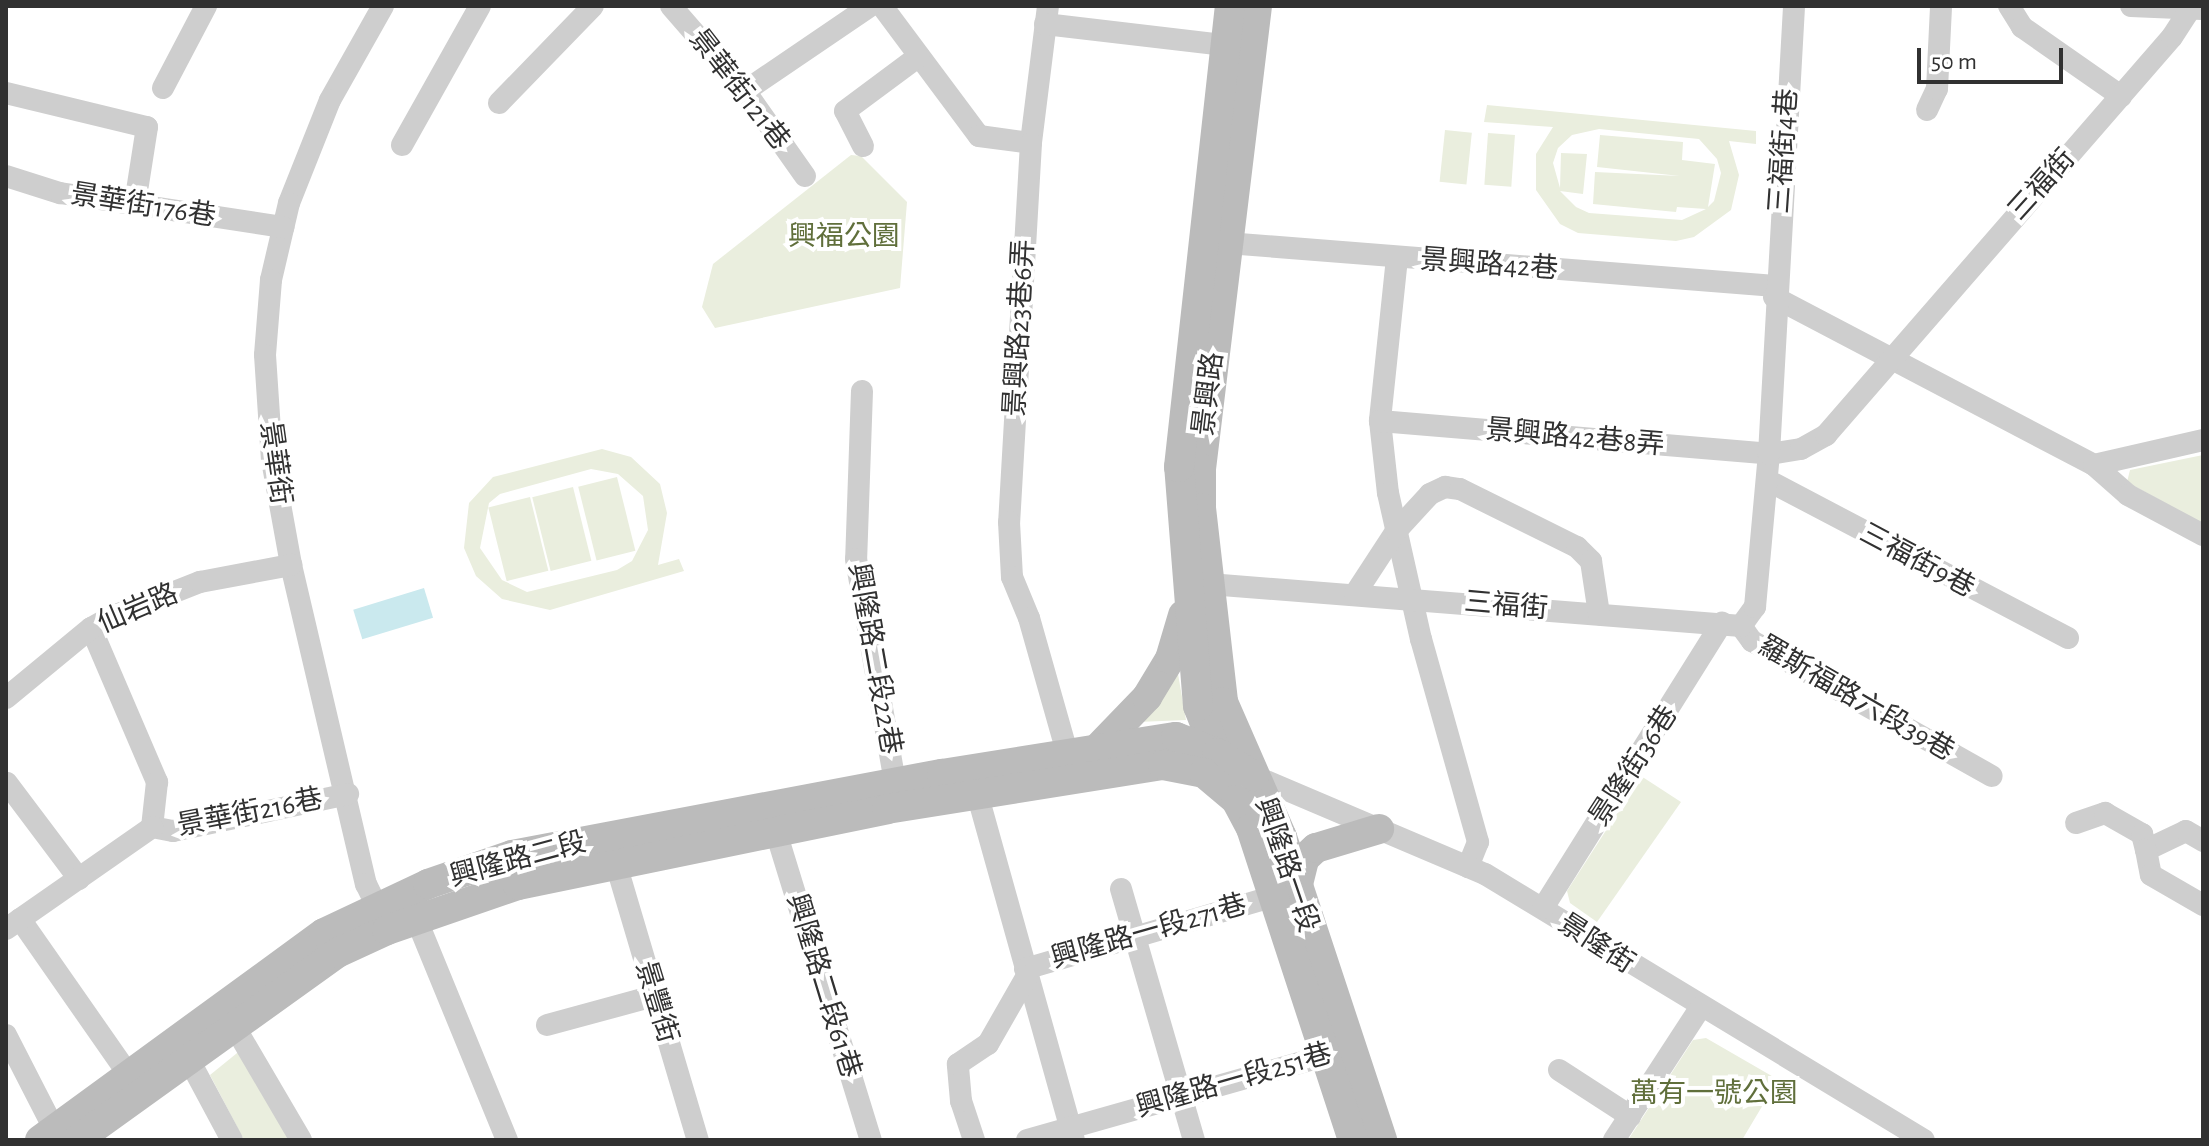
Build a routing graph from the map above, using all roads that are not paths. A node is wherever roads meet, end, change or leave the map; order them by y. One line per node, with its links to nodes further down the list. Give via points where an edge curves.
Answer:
1 (206, 6): 19 (street)
2 (383, 6): 31 (street, 景華街, via 330,100)
3 (480, 6): 26 (street)
4 (593, 6): 23 (street)
5 (702, 6): 15 (street)
6 (870, 6): 20 (street)
7 (882, 6): 18 (street)
8 (1230, 6): 17 (main road, 景興路)
9 (1257, 6): 32 (main road, 景興路)
10 (1794, 6): 34 (street, 三福街4巷)
11 (1941, 6): 24 (street, via 1937,89 1929,96)
12 (2009, 6): 22 (street, via 2022,27)
13 (2131, 6): 14 (street)
14 (2197, 9): 22 (street, 三福街)
15 (677, 13): 20 (street, 景華街121巷)
16 (1047, 15): 17 (street); 25 (street, 景興路23巷6弄)
17 (1225, 45): 32 (main road, 景興路)
18 (919, 56): 25 (street, via 979,136); 27 (street, via 845,111)
19 (163, 88)
20 (745, 91): 29 (street, 景華街121巷)
21 (6, 93): 30 (street, via 147,127)
22 (2121, 96): 35 (street, 三福街)
23 (499, 103)
24 (1927, 110)
25 (1031, 143): 54 (street, 景興路23巷6弄, via 1011,487 1012,577 1029,618)
26 (402, 145)
27 (863, 146)
28 (6, 176): 30 (street, 景華街176巷, via 60,193)
29 (805, 176)
30 (135, 204): 31 (street, 景華街176巷)
31 (283, 227): 44 (street, 景華街, via 269,295 265,355 272,460)
32 (1215, 242): 33 (street, 景興路42巷); 45 (main road, 景興路)
33 (1397, 258): 34 (street, 景興路42巷); 37 (street)
34 (1774, 291): 35 (street); 39 (street)
35 (1890, 358): 39 (street, 三福街, via 1826,435 1801,449); 40 (street)
36 (862, 391): 57 (street, 興隆路二段22巷, via 856,559)
37 (1380, 421): 39 (street, 景興路42巷8弄); 42 (street)
38 (2203, 440): 40 (street)
39 (1769, 454): 41 (street)
40 (2094, 465): 43 (street, via 2128,495)
41 (1767, 480): 49 (street, via 1755,607); 51 (street, 三福街9巷)
42 (1396, 531): 46 (street); 47 (street); 48 (street, via 1430,494 1445,487 1460,489 1577,547 1591,561)
43 (2203, 535)
44 (291, 565): 50 (street, 仙岩路, via 200,582); 60 (street, 景華街)
45 (1198, 593): 46 (street, 三福街); 53 (main road, via 1147,697); 55 (main road, 景興路, via 1223,702); 55 (main road, 景興路, via 1198,706)
46 (1355, 594): 47 (street, 三福街)
47 (1412, 599): 48 (street, 三福街); 68 (street, via 1478,842)
48 (1599, 614): 49 (street, 三福街)
49 (1731, 624): 56 (street, 羅斯福路六段39巷, via 1752,641); 74 (street, 景隆街36巷)
50 (91, 628): 52 (street, 仙岩路); 62 (street, via 157,782)
51 (2068, 638)
52 (6, 698)
53 (1098, 748): 54 (main road); 55 (main road, via 1176,737)
54 (1064, 765): 55 (main road, via 1163,765); 57 (main road, 興隆路二段); 59 (main road, 興隆路二段)
55 (1227, 775): 63 (street, 景隆街); 72 (main road, 興隆路一段, via 1282,837)
56 (1992, 776)
57 (895, 782): 71 (main road, 興隆路二段, via 512,855)
58 (7, 783): 69 (street)
59 (977, 793): 64 (main road, 興隆路二段); 79 (street)
60 (348, 794): 62 (street, 景華街216巷, via 173,831); 75 (street, 景華街, via 366,884)
61 (2076, 823): 66 (street, via 2105,813 2142,834)
62 (152, 827): 69 (street)
63 (1379, 829): 68 (street, 景隆街); 72 (main road, via 1316,848)
64 (776, 832): 67 (main road, 興隆路二段); 97 (street, 興隆路二段61巷)
65 (2203, 841): 66 (street, via 2186,831)
66 (2146, 850): 73 (street, via 2151,875)
67 (616, 864): 76 (main road, 興隆路二段, via 518,885); 80 (street, 景豐街)
68 (1468, 867): 74 (street, 景隆街)
69 (79, 879): 77 (street)
70 (1121, 889): 78 (street)
71 (407, 893): 75 (main road, 興隆路二段); 76 (street)
72 (1285, 894): 78 (street, 興隆路一段271巷); 85 (main road, 興隆路一段)
73 (2203, 905)
74 (1543, 908): 81 (street, 景隆街)
75 (382, 918): 76 (main road, 興隆路二段); 82 (main road, 興隆路二段); 88 (main road, 興隆路二段, via 324,933)
76 (417, 922): 95 (street)
77 (13, 924): 88 (street)
78 (1134, 937): 79 (street, 興隆路一段271巷); 89 (street)
79 (1026, 972): 91 (street); 98 (street, via 988,1044 958,1064 961,1101)
80 (654, 996): 83 (street); 96 (street, 景豐街)
81 (1700, 1008): 90 (street); 104 (street, 景隆街)
82 (233, 1024): 86 (main road, 興隆路二段); 94 (street)
83 (547, 1025)
84 (6, 1035): 92 (street)
85 (1336, 1052): 89 (street, 興隆路一段251巷); 101 (main road, 興隆路一段); 102 (main road, 興隆路一段)
86 (188, 1058): 92 (main road, 興隆路二段); 93 (street)
87 (1559, 1070): 90 (street)
88 (128, 1074): 92 (main road, 興隆路二段)
89 (1182, 1095): 91 (street, 興隆路一段251巷); 100 (street)
90 (1630, 1116): 103 (street)
91 (1072, 1134): 99 (street, 興隆路一段251巷)
92 (57, 1136)
93 (232, 1140)
94 (301, 1140)
95 (507, 1140)
96 (698, 1140)
97 (871, 1140)
98 (974, 1140)
99 (1027, 1140)
100 (1194, 1140)
101 (1353, 1140)
102 (1382, 1140)
103 (1614, 1140)
104 (1924, 1140)

